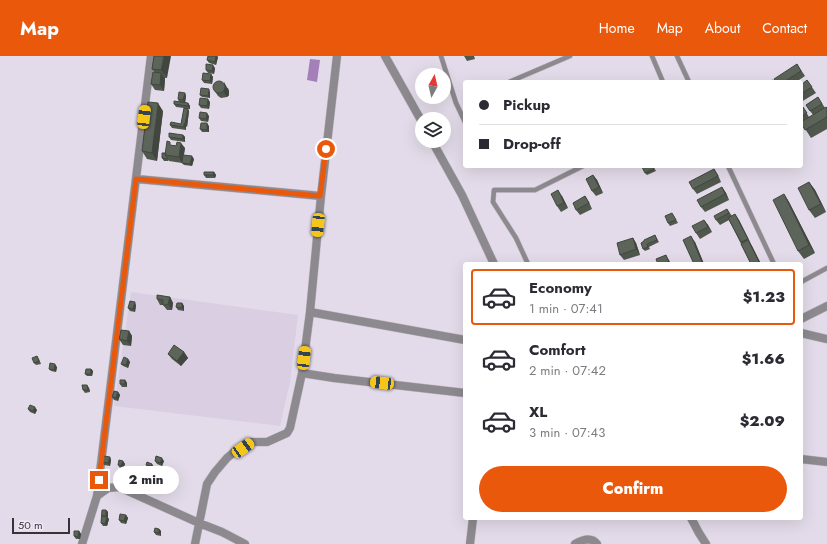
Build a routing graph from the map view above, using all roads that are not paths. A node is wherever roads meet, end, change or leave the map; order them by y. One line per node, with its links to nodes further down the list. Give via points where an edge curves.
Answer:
1 (151, 56): 16 (street)
2 (337, 56): 17 (street)
3 (385, 56): 11 (street)
4 (441, 56): 12 (lane)
5 (570, 56): 8 (lane)
6 (652, 56): 9 (lane)
7 (677, 56): 10 (lane)
8 (514, 80)
9 (662, 80)
10 (688, 80)
11 (416, 112)
12 (463, 118)
13 (436, 148): 18 (street, via 462,195)
14 (579, 168): 19 (lane, via 535,190 494,190 493,202 516,238)
15 (729, 168): 20 (lane)
16 (136, 179): 17 (street); 33 (street)
17 (320, 196): 24 (street)
18 (493, 262)
19 (527, 262)
20 (773, 262)
21 (827, 268): 22 (lane)
22 (803, 281)
23 (827, 306): 25 (street)
24 (310, 312): 28 (street); 29 (street)
25 (803, 318)
26 (803, 333): 27 (street)
27 (827, 339)
28 (463, 340)
29 (302, 373): 30 (street); 36 (street, via 288,432 267,442 251,442 227,458 207,484)
30 (463, 393)
31 (803, 459): 32 (street)
32 (827, 462)
33 (97, 496): 36 (street, via 108,488 119,487); 37 (street)
34 (473, 520): 40 (street)
35 (692, 520): 43 (street)
36 (199, 523): 38 (street); 39 (street)
37 (82, 544)
38 (195, 544)
39 (244, 544)
40 (470, 544)
41 (575, 544): 42 (street, via 586,539)
42 (597, 544)
43 (706, 544)

